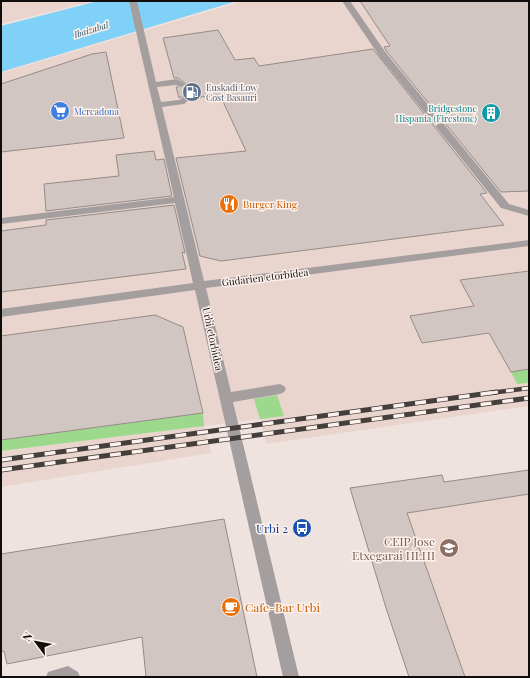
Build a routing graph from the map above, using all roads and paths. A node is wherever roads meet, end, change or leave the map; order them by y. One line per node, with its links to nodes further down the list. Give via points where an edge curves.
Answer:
1 (133, 1): 4 (street, Urbi etorbidea)
2 (346, 1): 8 (street, via 384,55 505,206)
3 (182, 84): 4 (street, via 177,82)
4 (152, 85): 6 (street, Urbi etorbidea)
5 (186, 99): 6 (street)
6 (157, 105): 7 (street, Urbi etorbidea)
7 (180, 199): 9 (street); 11 (street, Urbi etorbidea)
8 (529, 213)
9 (1, 221)
10 (529, 243): 11 (street, Gudarien etorbidea)
11 (201, 286): 12 (street, Gudarien etorbidea); 14 (street, Urbi etorbidea)
12 (1, 313)
13 (280, 389): 14 (street)
14 (226, 398): 17 (street, Urbi etorbidea)
15 (54, 677): 16 (street, via 68,674)
16 (72, 677)
17 (292, 677)

